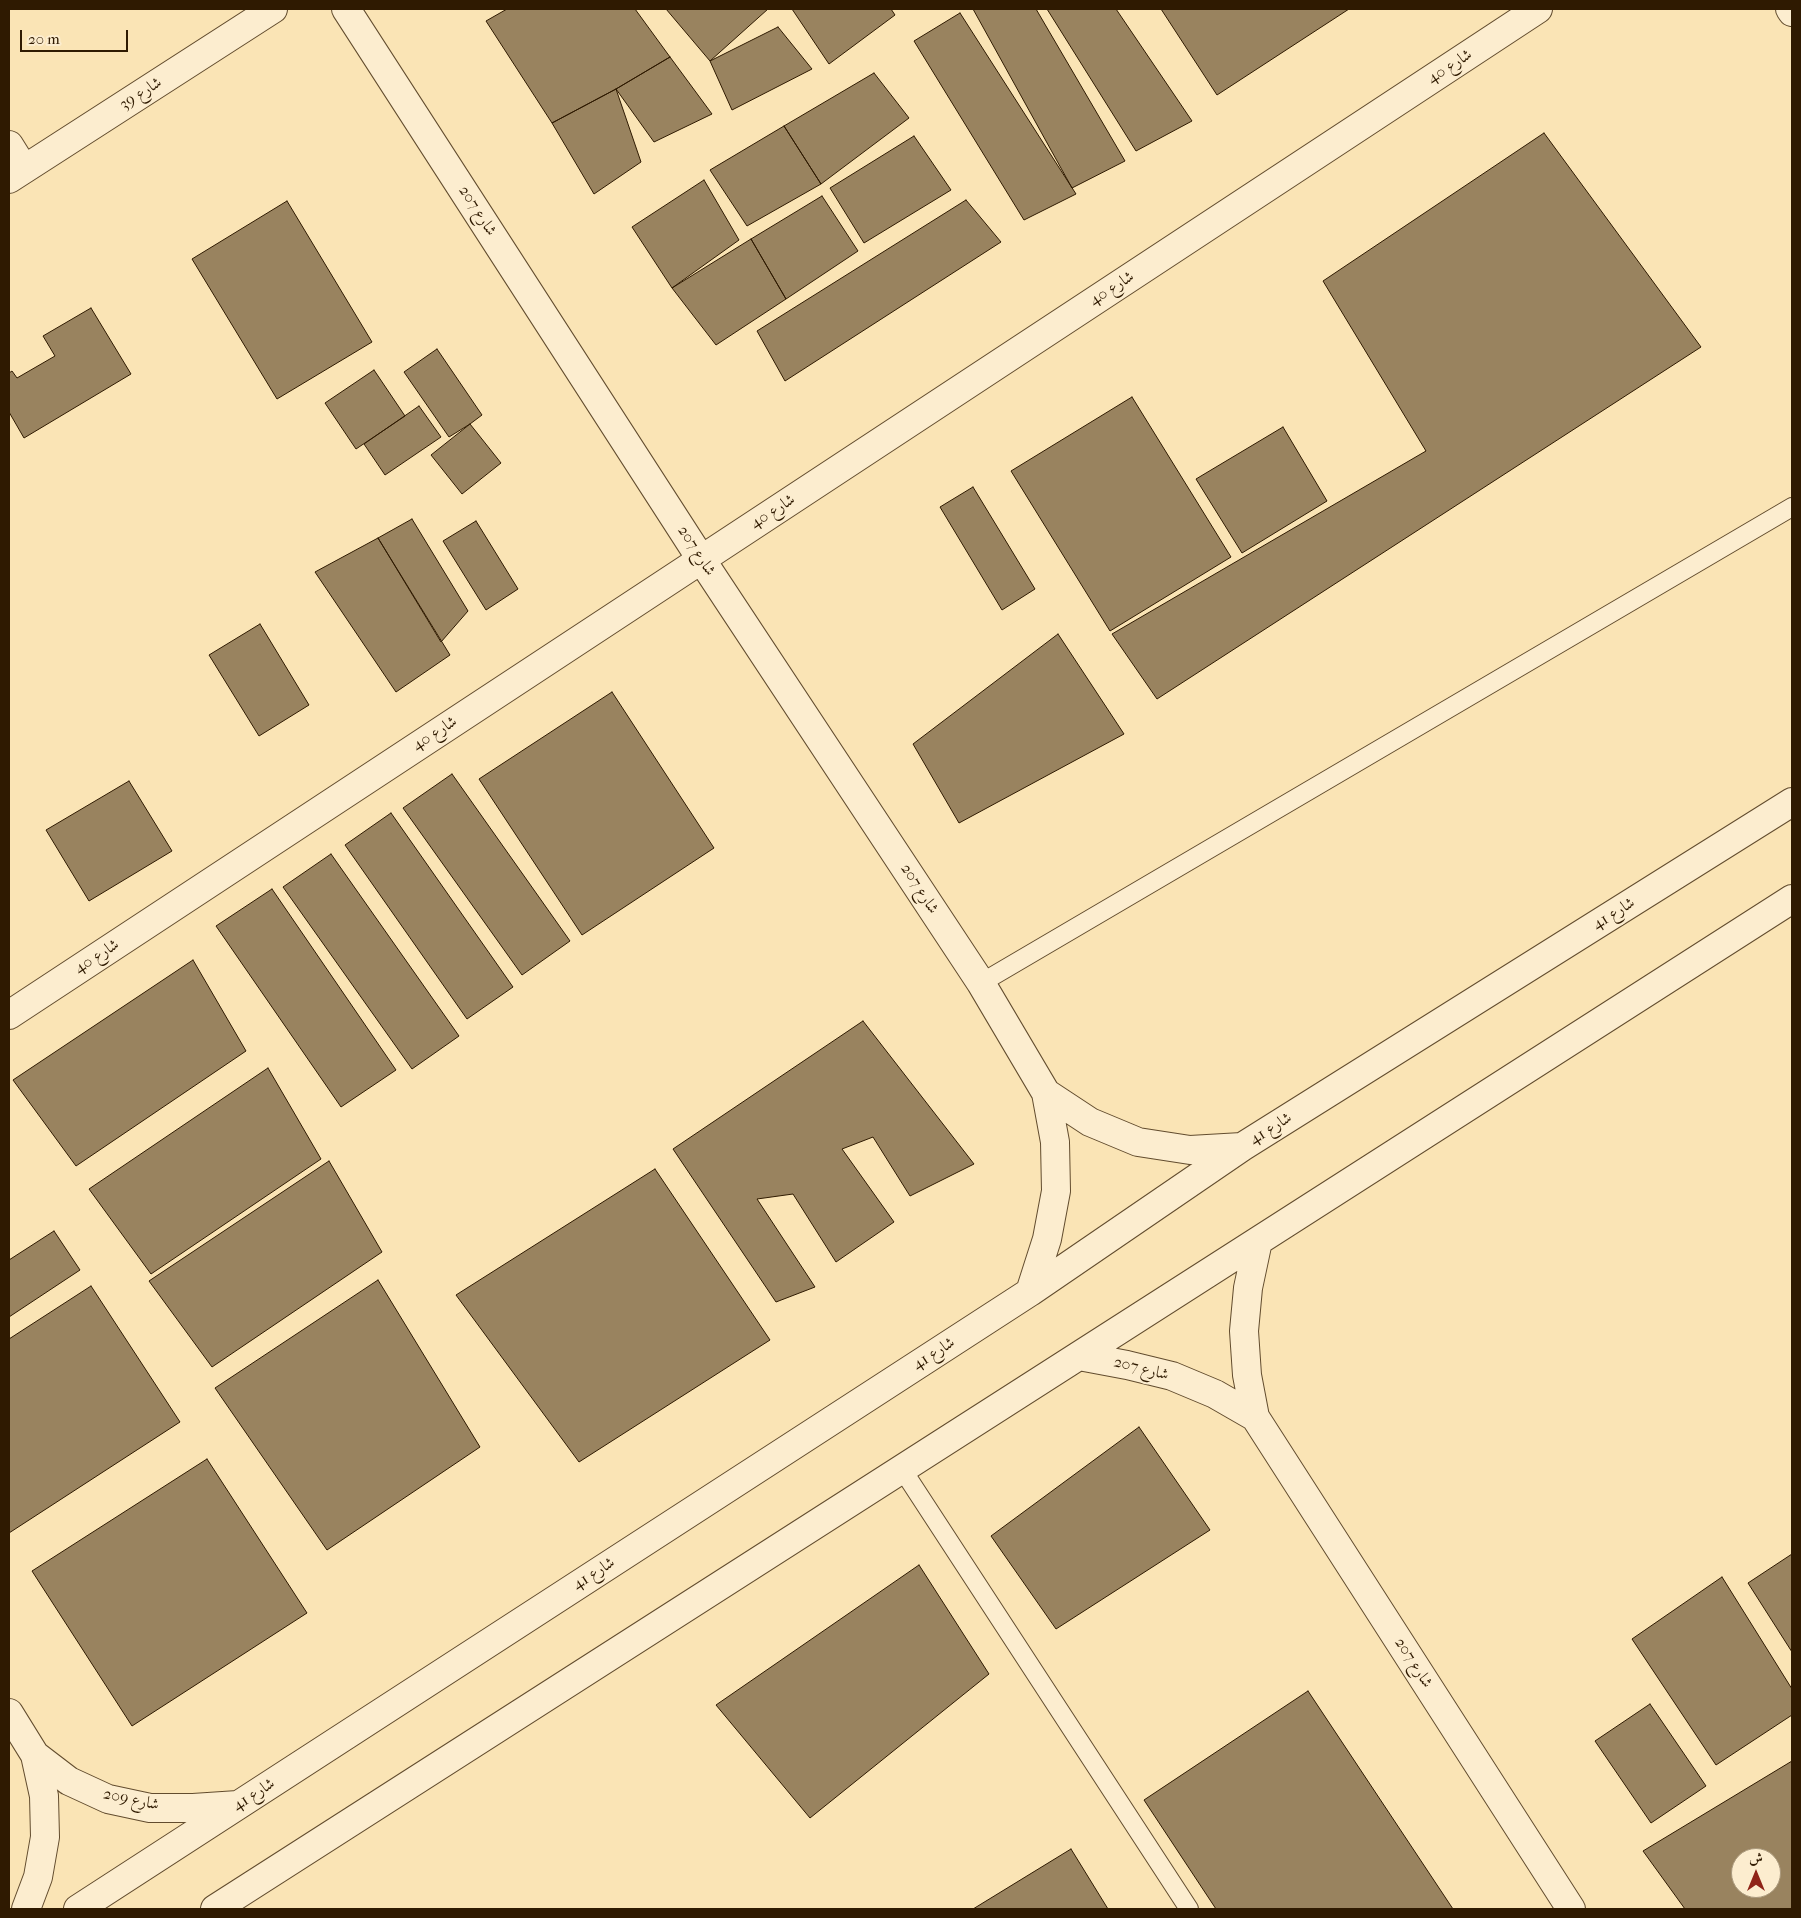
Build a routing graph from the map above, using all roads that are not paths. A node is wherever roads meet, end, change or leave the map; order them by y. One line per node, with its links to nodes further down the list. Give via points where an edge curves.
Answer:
1 (273, 9): 5 (street, شارع 39)
2 (346, 9): 7 (street, شارع 207)
3 (1538, 9): 7 (street, شارع 40)
4 (9, 145): 5 (street)
5 (16, 174)
6 (1792, 507): 10 (lane)
7 (702, 559): 10 (street, شارع 207); 11 (street, شارع 40)
8 (1792, 802): 13 (street, شارع 41)
9 (1792, 899): 14 (street)
10 (981, 983): 12 (street, شارع 207)
11 (9, 1015)
12 (1046, 1093): 13 (street, شارع 207, via 1090,1122 1138,1142 1190,1150); 15 (street, شارع 207, via 1056,1142 1056,1191 1047,1239)
13 (1242, 1148): 15 (street, شارع 41)
14 (1258, 1242): 16 (street); 17 (street, شارع 207, via 1248,1288 1244,1331 1246,1375)
15 (1030, 1292): 21 (street, شارع 41)
16 (1079, 1356): 17 (street, شارع 207, via 1172,1376 1215,1394); 18 (street)
17 (1255, 1417): 27 (street, شارع 207)
18 (902, 1469): 22 (street); 26 (lane)
19 (9, 1713): 20 (street, شارع 209)
20 (35, 1755): 21 (street, شارع 209, via 69,1781 108,1799 150,1808); 23 (street, شارع 209, via 44,1796 45,1837 38,1877)
21 (239, 1805): 24 (street, شارع 41)
22 (243, 1900): 25 (street)
23 (26, 1909)
24 (78, 1909)
25 (215, 1909)
26 (1189, 1909)
27 (1571, 1909)

